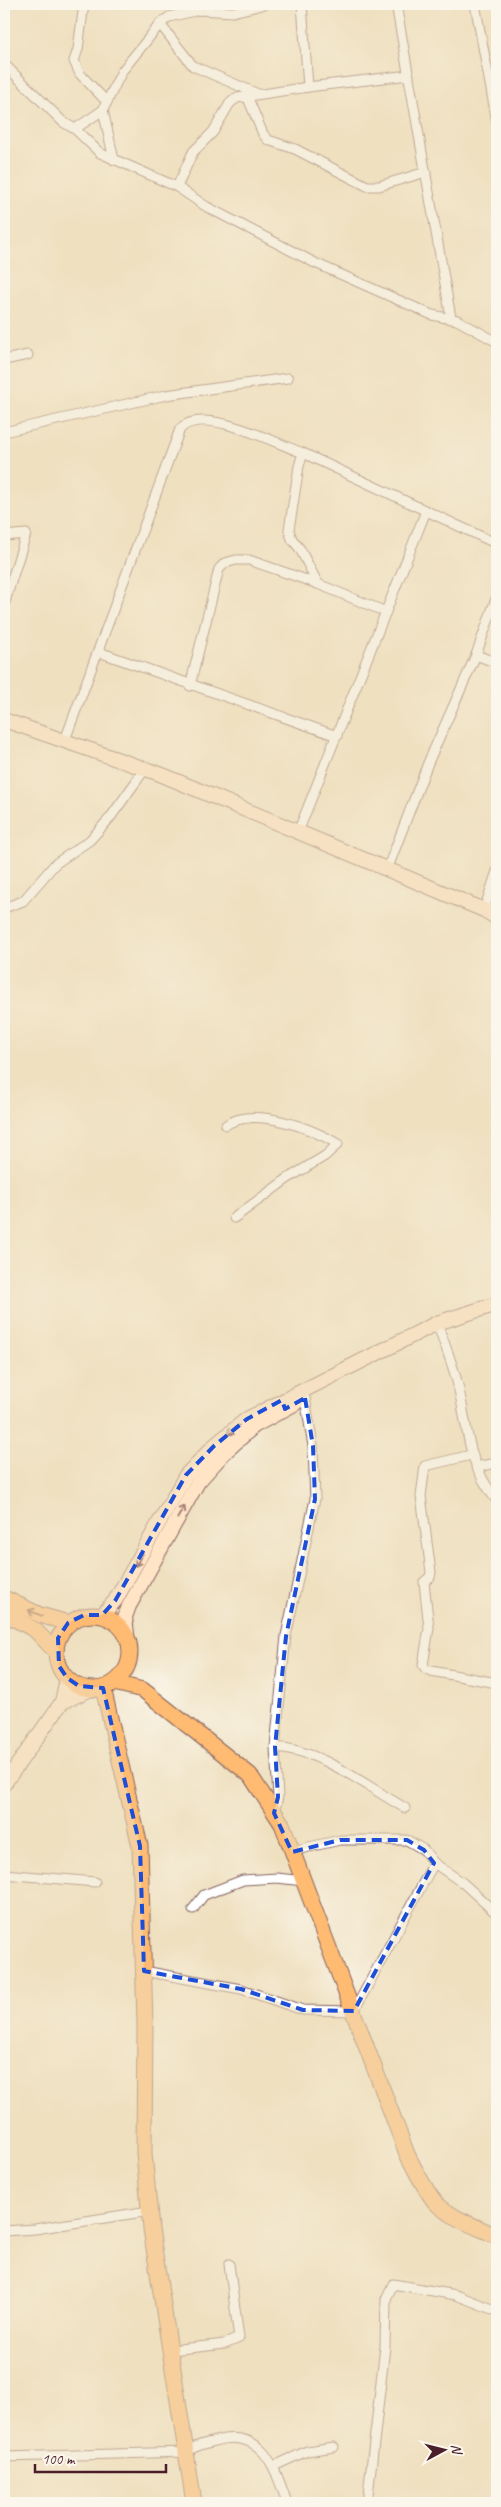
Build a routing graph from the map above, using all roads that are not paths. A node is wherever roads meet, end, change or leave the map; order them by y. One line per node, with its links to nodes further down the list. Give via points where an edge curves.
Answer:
1 (84, 4): 12 (street, via 74,60 80,74)
2 (265, 4): 6 (street, via 233,12 199,10 180,13)
3 (302, 4): 9 (street)
4 (396, 4): 8 (street)
5 (475, 4): 13 (street)
6 (160, 24): 10 (street, via 193,66); 12 (street, via 122,71)
7 (4, 64): 14 (street, via 63,122)
8 (409, 75): 9 (street); 16 (street)
9 (308, 87): 10 (street)
10 (258, 94): 11 (street)
11 (247, 96): 16 (street, via 268,140 295,149 368,186 379,186); 17 (street, via 230,103 213,132 193,152)
12 (105, 106): 14 (street); 15 (street)
13 (497, 122)
14 (75, 129): 15 (street, via 100,153)
15 (114, 160): 17 (street)
16 (426, 172): 18 (street)
17 (176, 187): 18 (street, via 207,207 315,263 432,315)
18 (451, 318): 19 (street)
19 (497, 342)
20 (28, 355): 21 (street)
21 (4, 360)
22 (288, 378): 23 (street, via 166,395)
23 (4, 432)
24 (303, 453): 25 (street); 28 (street, via 289,530); 32 (street, via 230,425 197,421 184,424)
25 (426, 510): 27 (street); 31 (street)
26 (4, 536): 30 (street, via 26,534)
27 (497, 544)
28 (318, 584): 31 (street); 35 (street, via 249,560 225,564 219,569)
29 (497, 596): 33 (street)
30 (4, 605)
31 (386, 612): 37 (street)
32 (99, 652): 35 (street); 38 (street)
33 (476, 656): 34 (street); 41 (street, via 428,763)
34 (497, 663)
35 (190, 686): 37 (street)
36 (4, 720): 38 (street)
37 (337, 736): 40 (street)
38 (65, 740): 39 (street)
39 (145, 769): 40 (street); 43 (street, via 90,840 55,864 23,901)
40 (298, 832): 41 (street)
41 (387, 870): 44 (street)
42 (497, 871): 44 (street)
43 (4, 908)
44 (484, 910): 45 (street)
45 (497, 918)
46 (226, 1125): 47 (street, via 249,1118 269,1119 319,1133 338,1144)
47 (234, 1218)
48 (497, 1304): 52 (street, via 437,1323)
49 (497, 1313): 50 (street)
50 (440, 1331): 51 (street); 53 (street, via 459,1388)
51 (305, 1398): 52 (street); 69 (street, via 313,1446 315,1499 286,1636)
52 (283, 1405): 59 (street, one-way to 59, via 247,1419 186,1475 115,1601); 61 (street, one-way to 52, via 125,1617 129,1606 198,1482 224,1453)
53 (471, 1455): 55 (street); 65 (street, via 425,1466 421,1496 431,1572 424,1582 429,1628 423,1665 431,1671)
54 (497, 1463): 55 (street)
55 (476, 1467): 56 (street)
56 (497, 1501)
57 (4, 1598): 60 (main road, one-way to 57, via 40,1616)
58 (4, 1613): 62 (main road, via 35,1630)
59 (102, 1614): 60 (main road, via 84,1615); 61 (main road, via 117,1622)
60 (68, 1623): 62 (main road, via 58,1638)
61 (126, 1634): 63 (main road, via 131,1647)
62 (56, 1652): 64 (main road, via 59,1666)
63 (130, 1662): 66 (main road, via 123,1675); 67 (main road)
64 (67, 1678): 66 (main road, via 78,1686); 68 (street)
65 (497, 1683)
66 (103, 1687): 67 (main road); 68 (street); 80 (main road, via 140,1846)
67 (143, 1690): 72 (main road, via 250,1775)
68 (62, 1702): 70 (street)
69 (275, 1747): 71 (street, via 295,1748 338,1768); 72 (street, via 278,1798)
70 (4, 1784)
71 (404, 1808)
72 (274, 1813): 73 (main road, via 282,1824)
73 (291, 1851): 74 (street, via 340,1840 407,1840 424,1850); 76 (main road)
74 (434, 1863): 79 (street, via 464,1883); 81 (street)
75 (4, 1874): 77 (street)
76 (304, 1881): 78 (street, via 277,1878 243,1880 204,1895); 81 (main road)
77 (95, 1882)
78 (192, 1909)
79 (497, 1914)
80 (144, 1971): 81 (street, via 241,1989 303,2010); 82 (main road, via 144,2153)
81 (354, 2011): 84 (main road, via 417,2174 436,2203 464,2222)
82 (149, 2210): 83 (street); 87 (main road)
83 (4, 2231)
84 (497, 2236)
85 (229, 2264): 87 (street, via 239,2338 225,2344)
86 (497, 2310): 94 (street, via 456,2296 393,2284 386,2299 386,2348)
87 (171, 2350): 89 (main road)
88 (334, 2447): 91 (street, via 307,2451)
89 (186, 2452): 90 (street); 91 (street, via 226,2438 239,2439 250,2441); 92 (main road)
90 (4, 2457)
91 (274, 2466): 93 (street)
92 (194, 2503)
93 (287, 2503)
94 (367, 2503)

